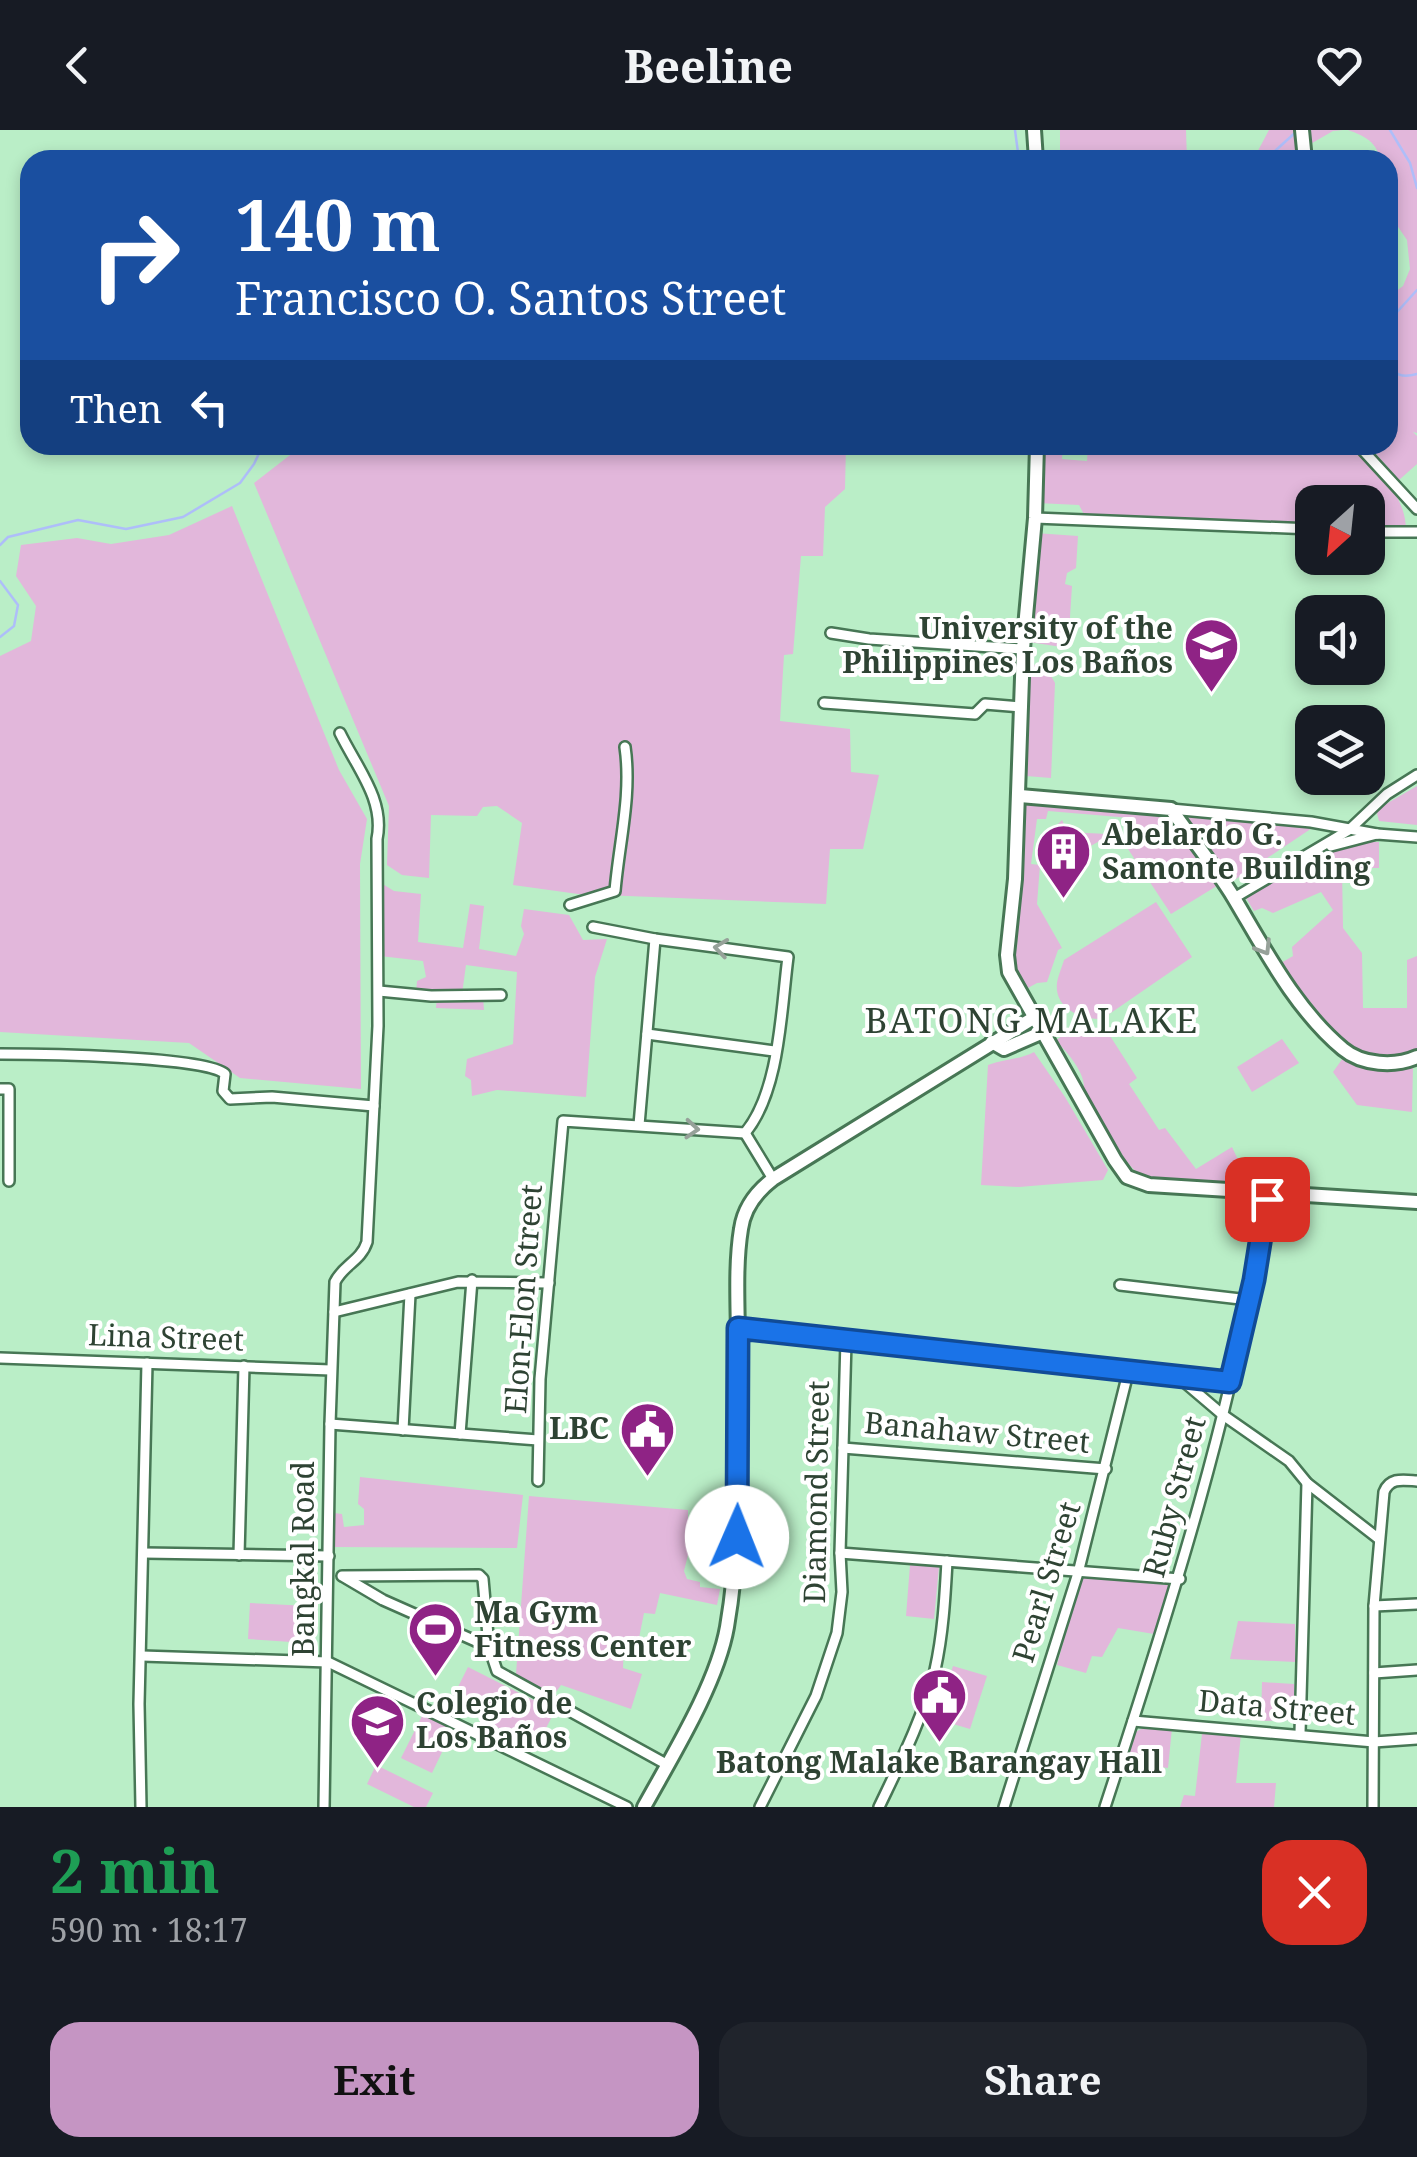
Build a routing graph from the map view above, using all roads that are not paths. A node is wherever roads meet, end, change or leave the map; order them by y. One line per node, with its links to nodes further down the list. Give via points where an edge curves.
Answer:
1 (1037, 455): 4 (main road)
2 (1367, 455): 3 (street)
3 (1417, 510)
4 (1035, 518): 5 (street); 9 (main road)
5 (1295, 528)
6 (1385, 532): 7 (street)
7 (1417, 532)
8 (831, 632): 9 (street)
9 (1023, 649): 11 (main road)
10 (824, 703): 11 (street, via 975,714 985,704)
11 (1022, 707): 15 (main road)
12 (340, 733): 25 (street, Bangkal Road, via 381,819)
13 (625, 747): 22 (street, via 628,788 616,891)
14 (1417, 775): 17 (street)
15 (1020, 796): 16 (main road); 27 (main road, via 1007,955 1009,972)
16 (1171, 809): 17 (street); 21 (main road)
17 (1349, 830): 18 (street); 20 (street)
18 (1378, 834): 19 (street); 20 (street)
19 (1417, 836)
20 (1320, 849): 21 (street)
21 (1234, 898): 33 (main road, one-way to 33, via 1308,1013 1344,1050 1384,1063)
22 (570, 904)
23 (594, 927): 24 (street)
24 (655, 939): 29 (street); 31 (street, one-way to 24, via 788,956)
25 (379, 991): 26 (street); 35 (street, Bangkal Road)
26 (500, 996)
27 (1036, 1017): 28 (main road); 30 (main road)
28 (1044, 1032): 30 (main road, via 1004,1050); 41 (main road, via 1127,1176 1149,1186)
29 (647, 1034): 31 (street); 36 (street)
30 (992, 1042): 39 (main road)
31 (774, 1051): 37 (street, via 764,1105)
32 (0, 1054): 35 (street, via 206,1064 225,1074 223,1091 230,1099)
33 (1417, 1057)
34 (0, 1089): 38 (street, via 9,1090)
35 (374, 1106): 48 (street, Bangkal Road, via 367,1242 363,1256 335,1282)
36 (640, 1125): 37 (street, one-way to 37); 44 (street, Elon-Elon Street, via 563,1121)
37 (744, 1133): 39 (street)
38 (4, 1142): 40 (street)
39 (772, 1178): 49 (main road, via 754,1197 741,1228)
40 (9, 1181)
41 (1268, 1193): 42 (main road); 47 (street, Ruby Street)
42 (1417, 1202)
43 (472, 1280): 44 (street); 46 (street); 61 (street)
44 (549, 1283): 62 (street, Elon-Elon Street)
45 (1120, 1285): 47 (street)
46 (410, 1294): 48 (street); 60 (street)
47 (1249, 1300): 57 (street, Ruby Street)
48 (334, 1312): 55 (street, Bangkal Road)
49 (738, 1328): 50 (street); 89 (main road, via 736,1558 726,1631 716,1666)
50 (846, 1341): 54 (street); 63 (street, Diamond Street)
51 (0, 1358): 52 (street, Lina Street)
52 (147, 1363): 53 (street, Lina Street); 69 (street)
53 (244, 1366): 55 (street, Lina Street); 71 (street)
54 (1129, 1369): 56 (street); 64 (street, Pearl Street)
55 (332, 1370): 59 (street, Bangkal Road)
56 (1175, 1375): 57 (street); 58 (street)
57 (1230, 1382): 58 (street, Ruby Street)
58 (1223, 1415): 67 (street, via 1289,1460); 77 (street, Ruby Street)
59 (330, 1424): 60 (street); 72 (street, Bangkal Road)
60 (403, 1430): 61 (street)
61 (460, 1434): 62 (street)
62 (538, 1440): 65 (street, Elon-Elon Street)
63 (843, 1448): 64 (street, Banahaw Street); 70 (street, Diamond Street)
64 (1106, 1469): 75 (street, Pearl Street)
65 (538, 1481)
66 (1417, 1481): 68 (street, via 1387,1484)
67 (1307, 1483): 68 (street); 86 (street)
68 (1379, 1539): 79 (street)
69 (144, 1553): 71 (street); 81 (street)
70 (840, 1553): 73 (street); 94 (street, Diamond Street, via 842,1592 832,1652)
71 (238, 1554): 72 (street)
72 (329, 1556): 74 (street, Bangkal Road)
73 (948, 1561): 75 (street); 95 (street, via 934,1671 918,1726)
74 (329, 1574): 76 (street); 82 (street, Bangkal Road)
75 (1078, 1574): 77 (street); 96 (street, Pearl Street)
76 (342, 1576): 80 (street); 80 (street, via 479,1575)
77 (1180, 1580): 85 (street, Ruby Street)
78 (1417, 1604): 79 (street)
79 (1374, 1606): 84 (street)
80 (489, 1648): 89 (street, via 498,1671)
81 (142, 1656): 82 (street); 91 (street)
82 (328, 1662): 92 (street, Bangkal Road); 93 (street)
83 (1417, 1670): 84 (street)
84 (1374, 1673): 88 (street)
85 (1133, 1721): 86 (street, Data Street); 97 (street, Ruby Street)
86 (1300, 1734): 88 (street, Data Street)
87 (1417, 1739): 88 (street, Data Street)
88 (1374, 1742): 98 (street)
89 (666, 1764): 90 (main road)
90 (646, 1806)
91 (141, 1807)
92 (324, 1807)
93 (628, 1807)
94 (760, 1807)
95 (878, 1807)
96 (1004, 1807)
97 (1104, 1807)
98 (1372, 1807)

